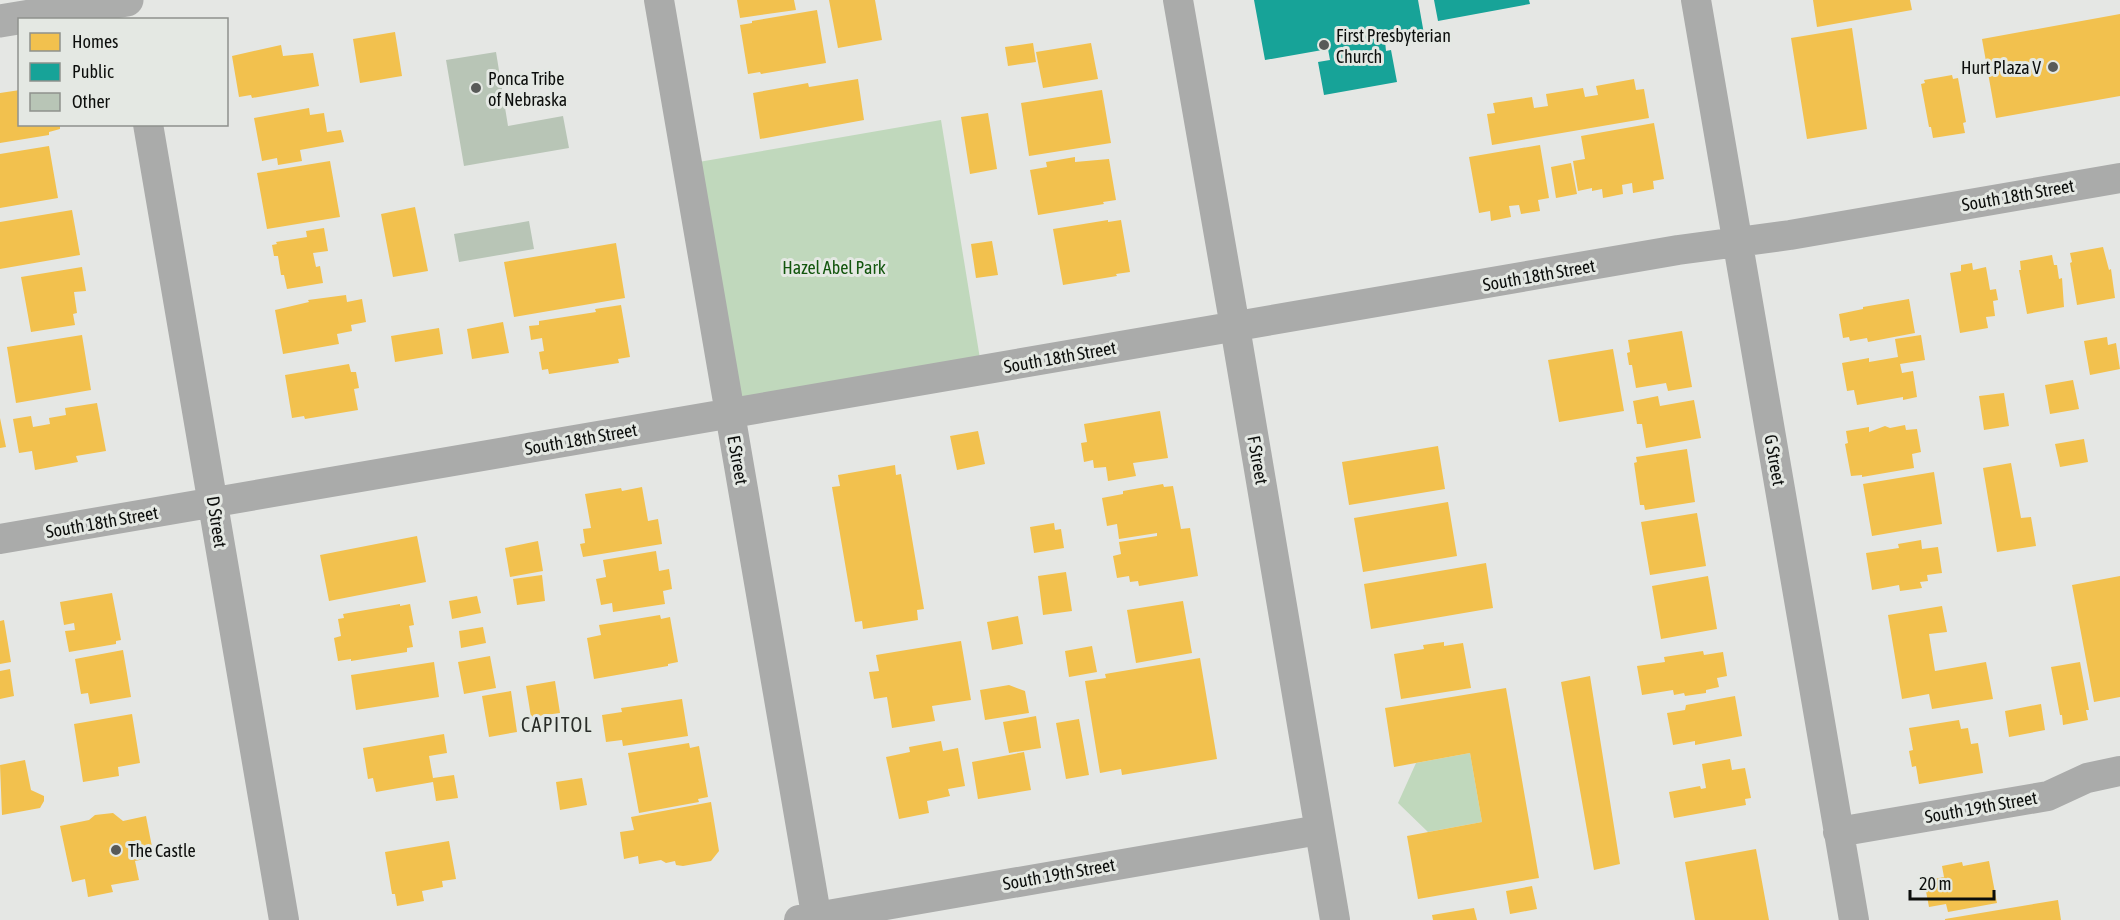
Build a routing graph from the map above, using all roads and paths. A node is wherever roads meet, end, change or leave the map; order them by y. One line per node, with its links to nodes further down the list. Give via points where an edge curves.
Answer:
1 (126, 0): 5 (street); 6 (main road)
2 (659, 0): 11 (street, E Street)
3 (1178, 0): 10 (street, F Street)
4 (1696, 0): 9 (street, G Street)
5 (130, 18)
6 (0, 21)
7 (148, 126): 12 (street, D Street)
8 (2120, 178): 9 (street, South 18th Street)
9 (1738, 242): 10 (street, South 18th Street); 16 (street, G Street)
10 (1236, 327): 11 (street, South 18th Street); 15 (street, F Street)
11 (730, 413): 12 (street, South 18th Street); 17 (street, E Street)
12 (214, 502): 13 (street, South 18th Street); 18 (street, D Street)
13 (0, 539)
14 (2120, 771): 16 (street, South 19th Street, via 2087,778 2048,796)
15 (1318, 830): 17 (street, South 19th Street); 19 (street, F Street)
16 (1838, 832): 20 (street, G Street)
17 (811, 919)
18 (284, 920)
19 (1335, 920)
20 (1854, 920)

